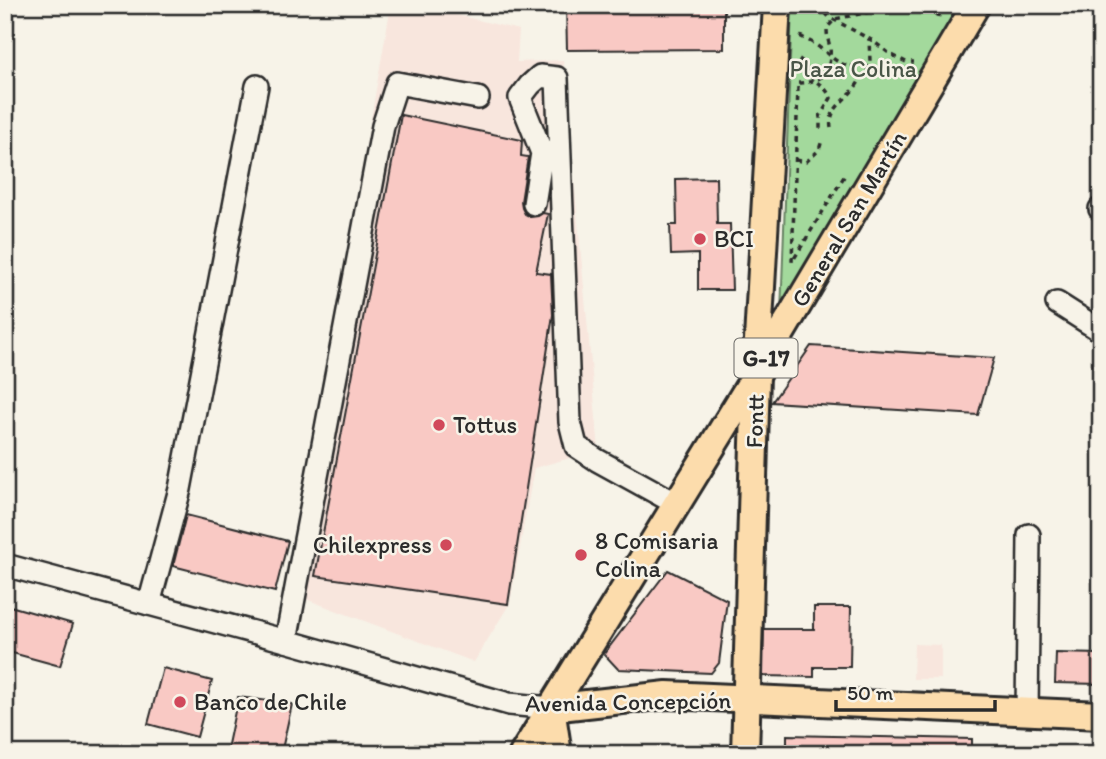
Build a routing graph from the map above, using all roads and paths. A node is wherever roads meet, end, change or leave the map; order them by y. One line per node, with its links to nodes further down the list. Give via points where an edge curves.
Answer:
1 (777, 5): 24 (main road, Fontt)
2 (819, 5): 9 (path, via 829,17)
3 (876, 5): 19 (path, via 869,12 835,19 827,28 827,73 798,83)
4 (897, 5): 6 (path)
5 (976, 5): 24 (main road, General San Martín / G-17)
6 (941, 16)
7 (800, 26): 8 (path)
8 (800, 36): 10 (path); 11 (path, via 849,66)
9 (869, 39): 11 (path); 12 (path, via 890,54 914,62)
10 (799, 47)
11 (870, 61): 16 (path, via 832,114)
12 (908, 70)
13 (799, 71): 17 (path, via 799,59 831,98 820,116)
14 (257, 86): 28 (street, via 180,489)
15 (478, 98): 29 (street, via 397,83 383,127)
16 (831, 128)
17 (820, 130)
18 (822, 140): 19 (path, via 806,162)
19 (796, 160): 20 (path, via 792,261)
20 (849, 169)
21 (534, 204): 25 (street, via 542,153 520,98 540,76 557,78 570,422 576,446)
22 (1057, 303): 23 (street)
23 (1101, 331)
24 (756, 375): 25 (main road, General San Martín / G-17); 30 (main road, Fontt)
25 (677, 504): 31 (main road, General San Martín / G-17)
26 (1029, 535): 32 (street)
27 (6, 569): 28 (street, Avenida Concepción)
28 (149, 604): 29 (street, Avenida Concepción)
29 (286, 641): 31 (street, Avenida Concepción, via 509,704)
30 (747, 699): 31 (main road, Avenida Concepción, via 667,695); 32 (main road, Avenida Concepción); 36 (main road, Fontt)
31 (551, 708): 34 (main road, General San Martín / G-17); 35 (main road)
32 (1027, 712): 33 (main road, Avenida Concepción)
33 (1101, 715)
34 (523, 754)
35 (558, 754)
36 (745, 754)

